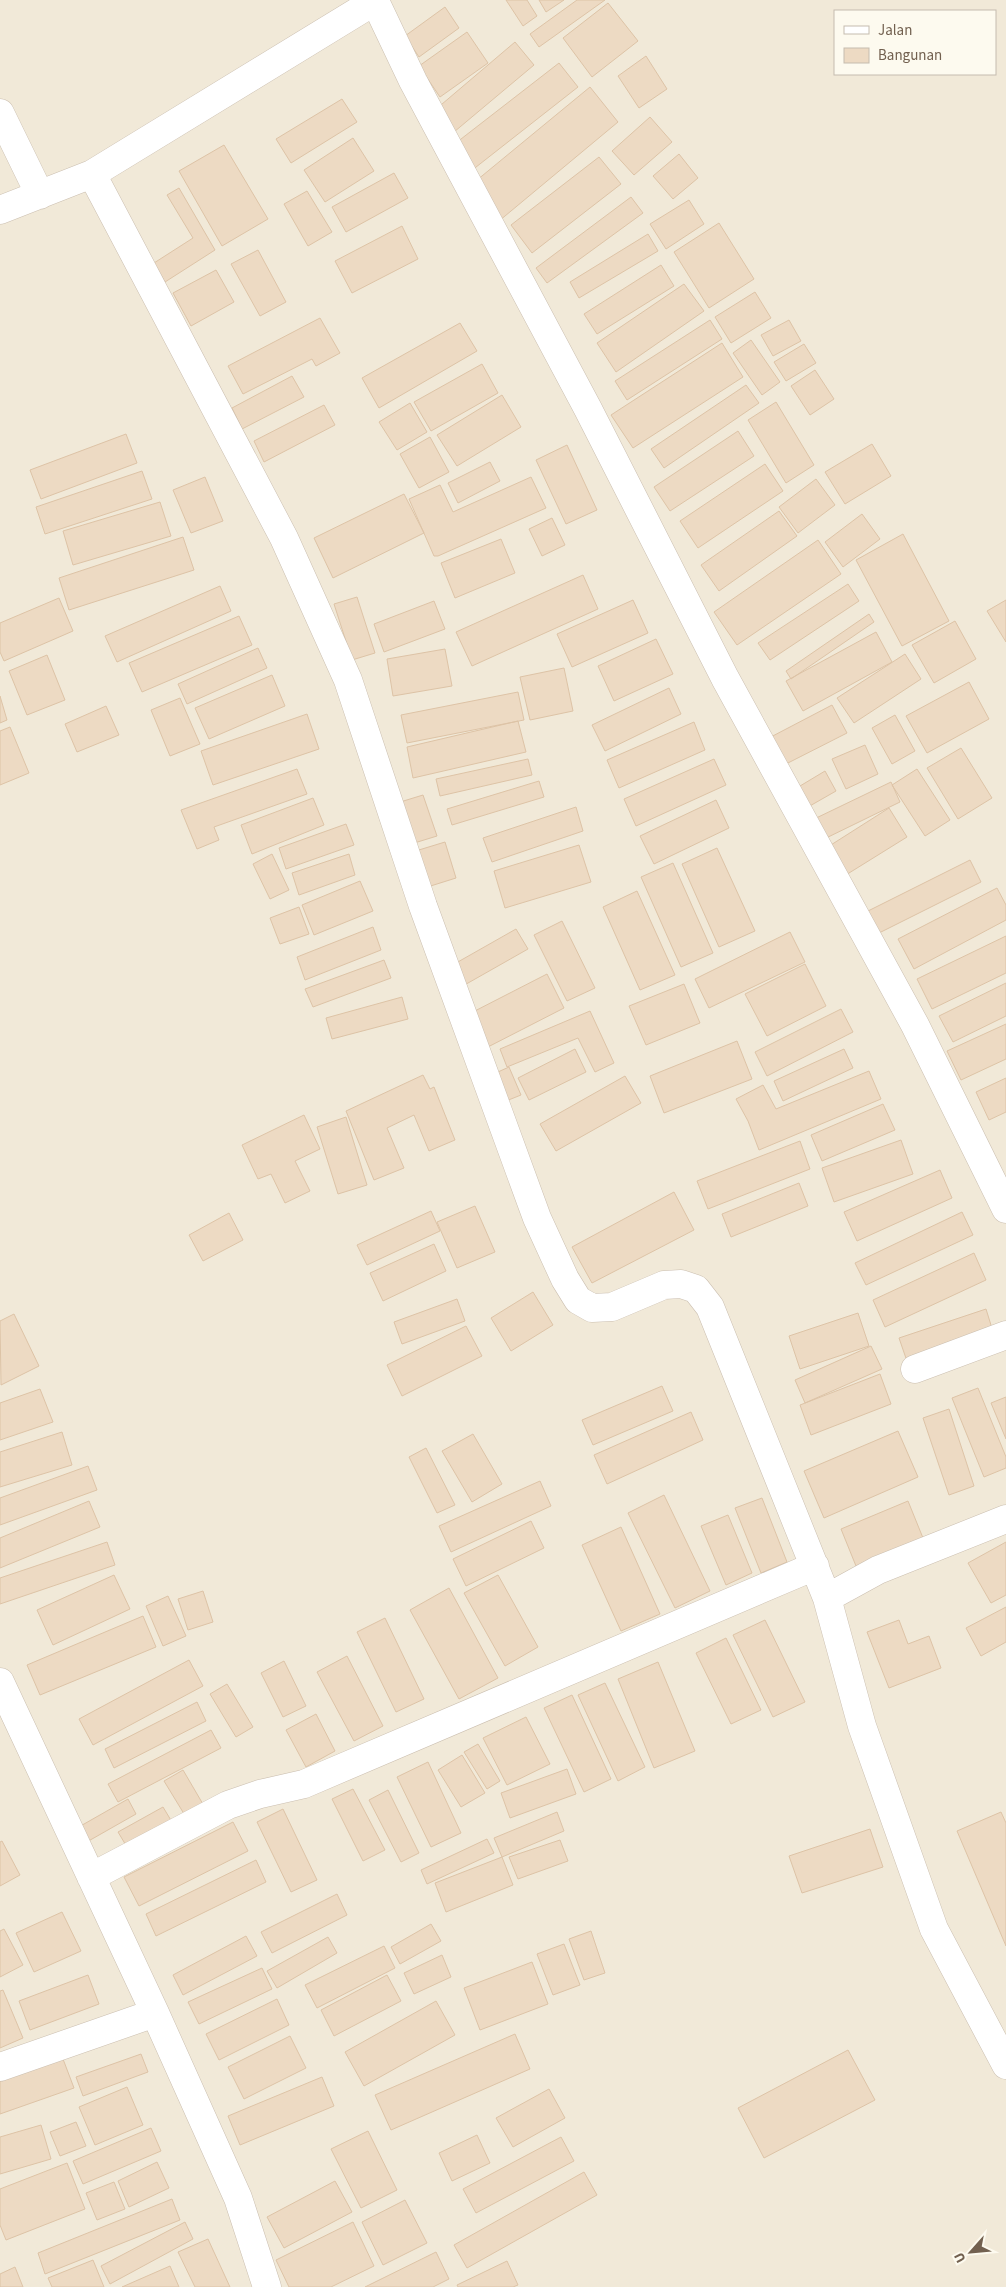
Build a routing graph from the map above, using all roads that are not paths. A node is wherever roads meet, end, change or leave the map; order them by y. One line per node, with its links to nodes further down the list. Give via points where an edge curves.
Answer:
1 (376, 0): 3 (street); 6 (street, via 413,80 588,410 725,678 914,1025)
2 (0, 113): 4 (street)
3 (92, 174): 4 (street); 10 (street, via 284,538 348,680 423,906 537,1218 566,1279 578,1300 592,1308 612,1307 664,1285 681,1284 696,1289 710,1307)
4 (40, 195): 5 (street)
5 (0, 210)
6 (1006, 1209)
7 (1006, 1335): 8 (street)
8 (916, 1369)
9 (1006, 1519): 11 (street, via 878,1570)
10 (815, 1566): 11 (street); 13 (street, via 304,1784 260,1794 228,1806)
11 (827, 1598): 15 (street, via 862,1726 934,1930)
12 (0, 1682): 13 (street)
13 (91, 1877): 14 (street)
14 (155, 2012): 16 (street); 17 (street, via 238,2198)
15 (1006, 2065)
16 (0, 2067)
17 (267, 2287)

